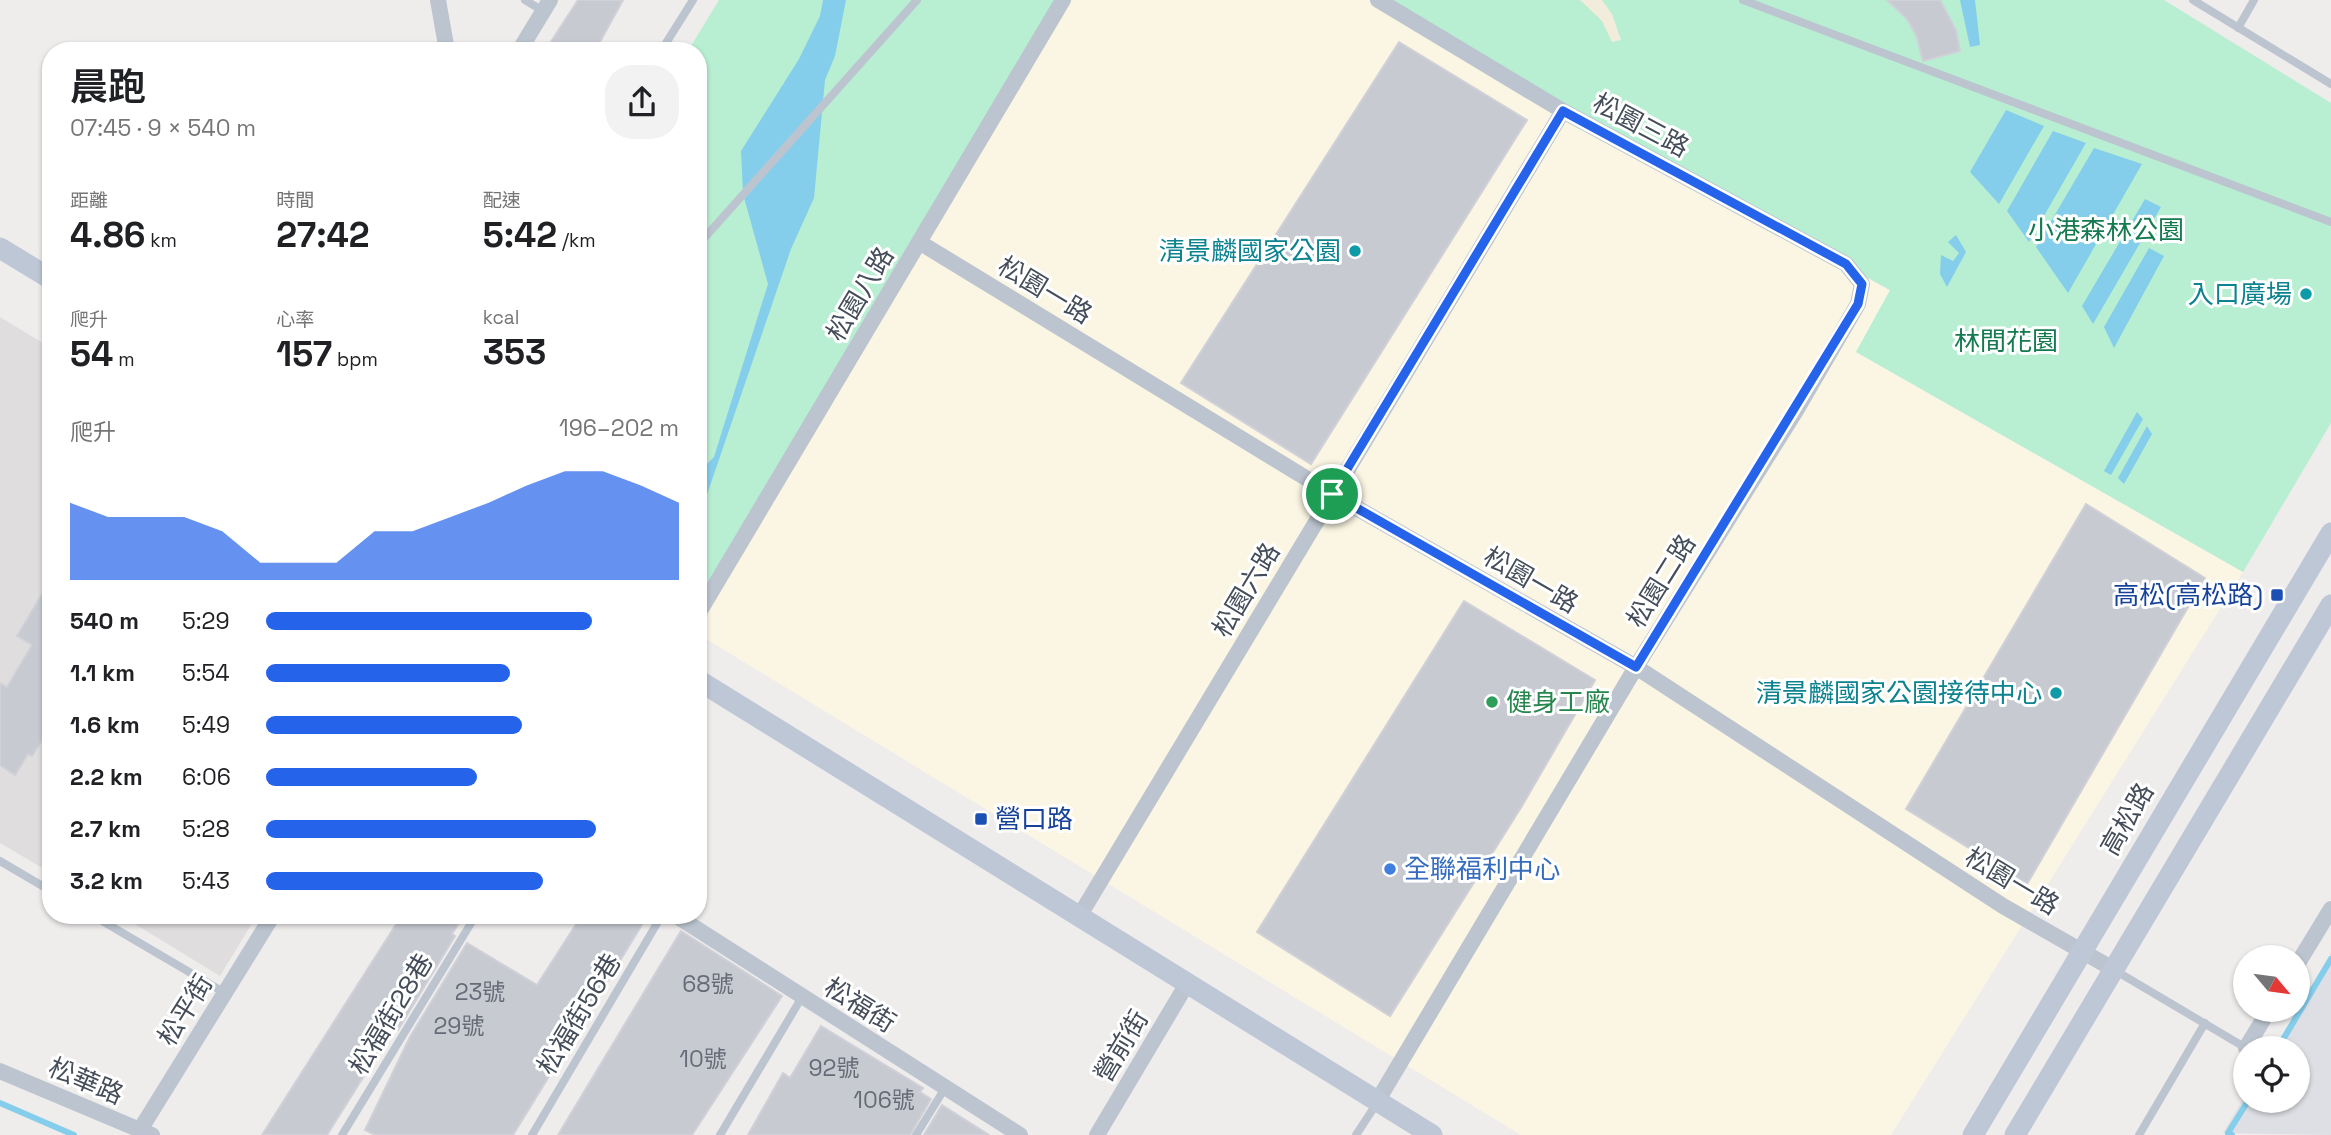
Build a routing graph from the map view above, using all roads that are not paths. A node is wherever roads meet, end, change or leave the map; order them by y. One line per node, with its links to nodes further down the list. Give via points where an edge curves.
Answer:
1 (438, 0): 12 (street)
2 (524, 0): 10 (lane)
3 (693, 0): 14 (lane)
4 (917, 0): 18 (lane)
5 (1063, 0): 19 (street, 松園八路)
6 (1378, 0): 16 (street, 松園三路)
7 (1743, 0): 17 (lane)
8 (2193, 0): 11 (lane)
9 (2254, 0): 11 (lane)
10 (546, 5): 13 (street)
11 (2238, 27): 15 (lane)
12 (445, 42)
13 (525, 42)
14 (667, 42)
15 (2331, 84)
16 (1563, 111): 22 (street, 松園三路, via 1846,264 1862,284); 23 (street, 松園六路)
17 (2331, 222)
18 (707, 234)
19 (919, 242): 23 (street, 松園一路); 25 (street, 松園八路)
20 (0, 248): 21 (street)
21 (42, 274)
22 (1858, 304): 27 (street, 松園二路)
23 (1332, 494): 27 (street, 松園一路); 32 (street, 松園六路)
24 (2331, 533): 39 (street, 高松路)
25 (707, 599)
26 (2331, 605): 40 (street)
27 (1636, 667): 39 (street, 松園一路, via 2003,906); 48 (street, 松園二路)
28 (707, 686): 32 (street)
29 (0, 861): 30 (lane)
30 (42, 886)
31 (2331, 909): 38 (street)
32 (1080, 915): 41 (street)
33 (107, 924): 42 (lane)
34 (267, 924): 42 (street, 松平街)
35 (471, 924): 50 (lane, 松福街28巷)
36 (657, 924): 51 (lane, 松福街56巷)
37 (689, 924): 43 (street, 松福街)
38 (2309, 945)
39 (2082, 951): 40 (street, 松園一路); 58 (street, 高松路)
40 (2113, 969): 44 (lane); 59 (street)
41 (1188, 982): 48 (street); 55 (street, 營前街)
42 (225, 993): 49 (street, 松平街)
43 (802, 997): 47 (street, 松福街); 52 (lane)
44 (2206, 1023): 45 (lane); 60 (lane)
45 (2233, 1040)
46 (0, 1072): 49 (street, 松華路)
47 (946, 1088): 53 (lane); 54 (street, 松福街)
48 (1378, 1100): 56 (lane); 57 (street)
49 (146, 1132)
50 (342, 1135)
51 (531, 1135)
52 (720, 1135)
53 (916, 1135)
54 (1020, 1135)
55 (1097, 1135)
56 (1356, 1135)
57 (1432, 1135)
58 (1973, 1135)
59 (2015, 1135)
60 (2139, 1135)

